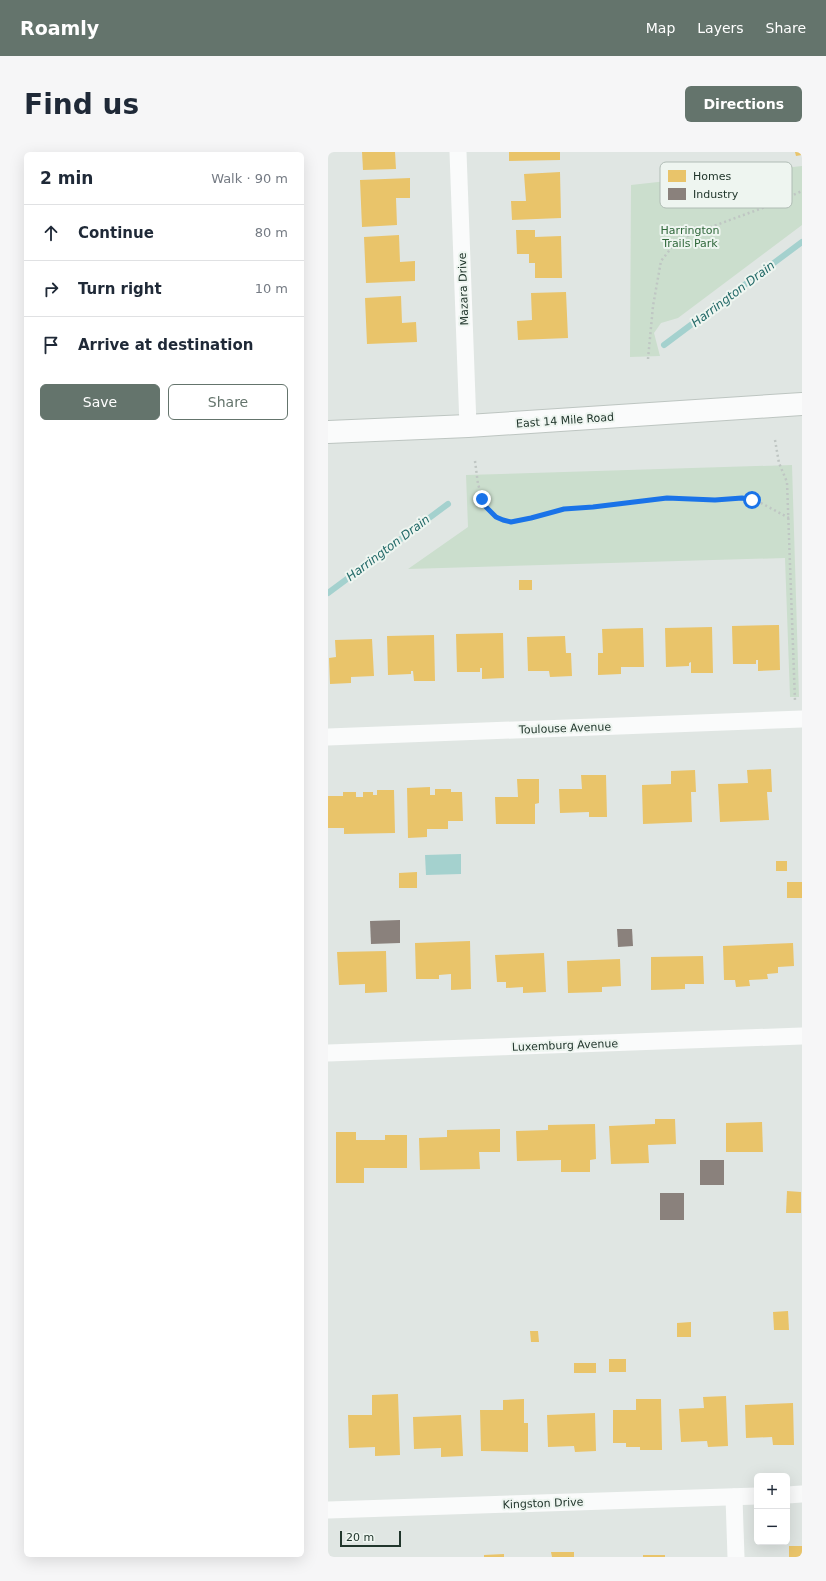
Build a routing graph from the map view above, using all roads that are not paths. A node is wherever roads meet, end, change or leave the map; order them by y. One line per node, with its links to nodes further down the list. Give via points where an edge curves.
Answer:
1 (458, 152): 3 (street, Mazara Drive)
2 (802, 404): 3 (main road, East 14 Mile Road)
3 (468, 426): 4 (main road, East 14 Mile Road)
4 (328, 432)
5 (799, 719): 6 (street, Toulouse Avenue)
6 (328, 737)
7 (802, 1036): 8 (street, Luxemburg Avenue)
8 (328, 1054)
9 (802, 1494): 10 (street)
10 (790, 1495)
11 (734, 1496): 12 (street, Kingston Drive); 13 (street, Kingston Drive); 14 (street)
12 (754, 1496)
13 (328, 1510)
14 (736, 1557)

